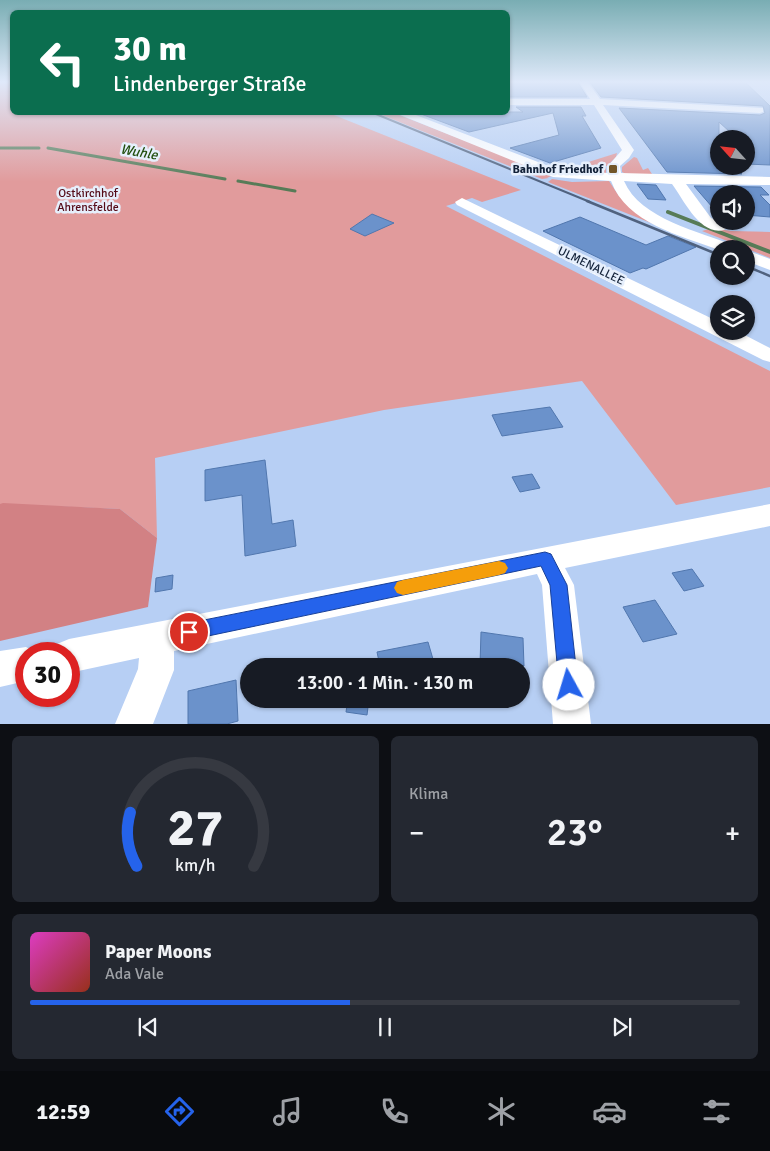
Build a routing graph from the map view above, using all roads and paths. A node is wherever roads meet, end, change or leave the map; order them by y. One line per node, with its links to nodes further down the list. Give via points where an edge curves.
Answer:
1 (406, 115): 3 (street, via 547,171)
2 (606, 115): 3 (street, via 628,150 613,169)
3 (616, 177): 4 (street); 8 (street, via 622,192 644,212)
4 (676, 180): 5 (street); 7 (street)
5 (768, 182)
6 (462, 202): 11 (street, ULMENALLEE)
7 (710, 223)
8 (710, 241)
9 (755, 258): 10 (street)
10 (770, 264)
11 (710, 326)
12 (738, 340): 13 (street, ULMENALLEE)
13 (770, 356)
14 (770, 515): 15 (street)
15 (545, 558): 16 (street); 21 (street, via 558,585)
16 (158, 638): 17 (street); 20 (street, via 156,670)
17 (80, 654)
18 (15, 666): 19 (street)
19 (0, 669)
20 (134, 724)
21 (572, 724)

